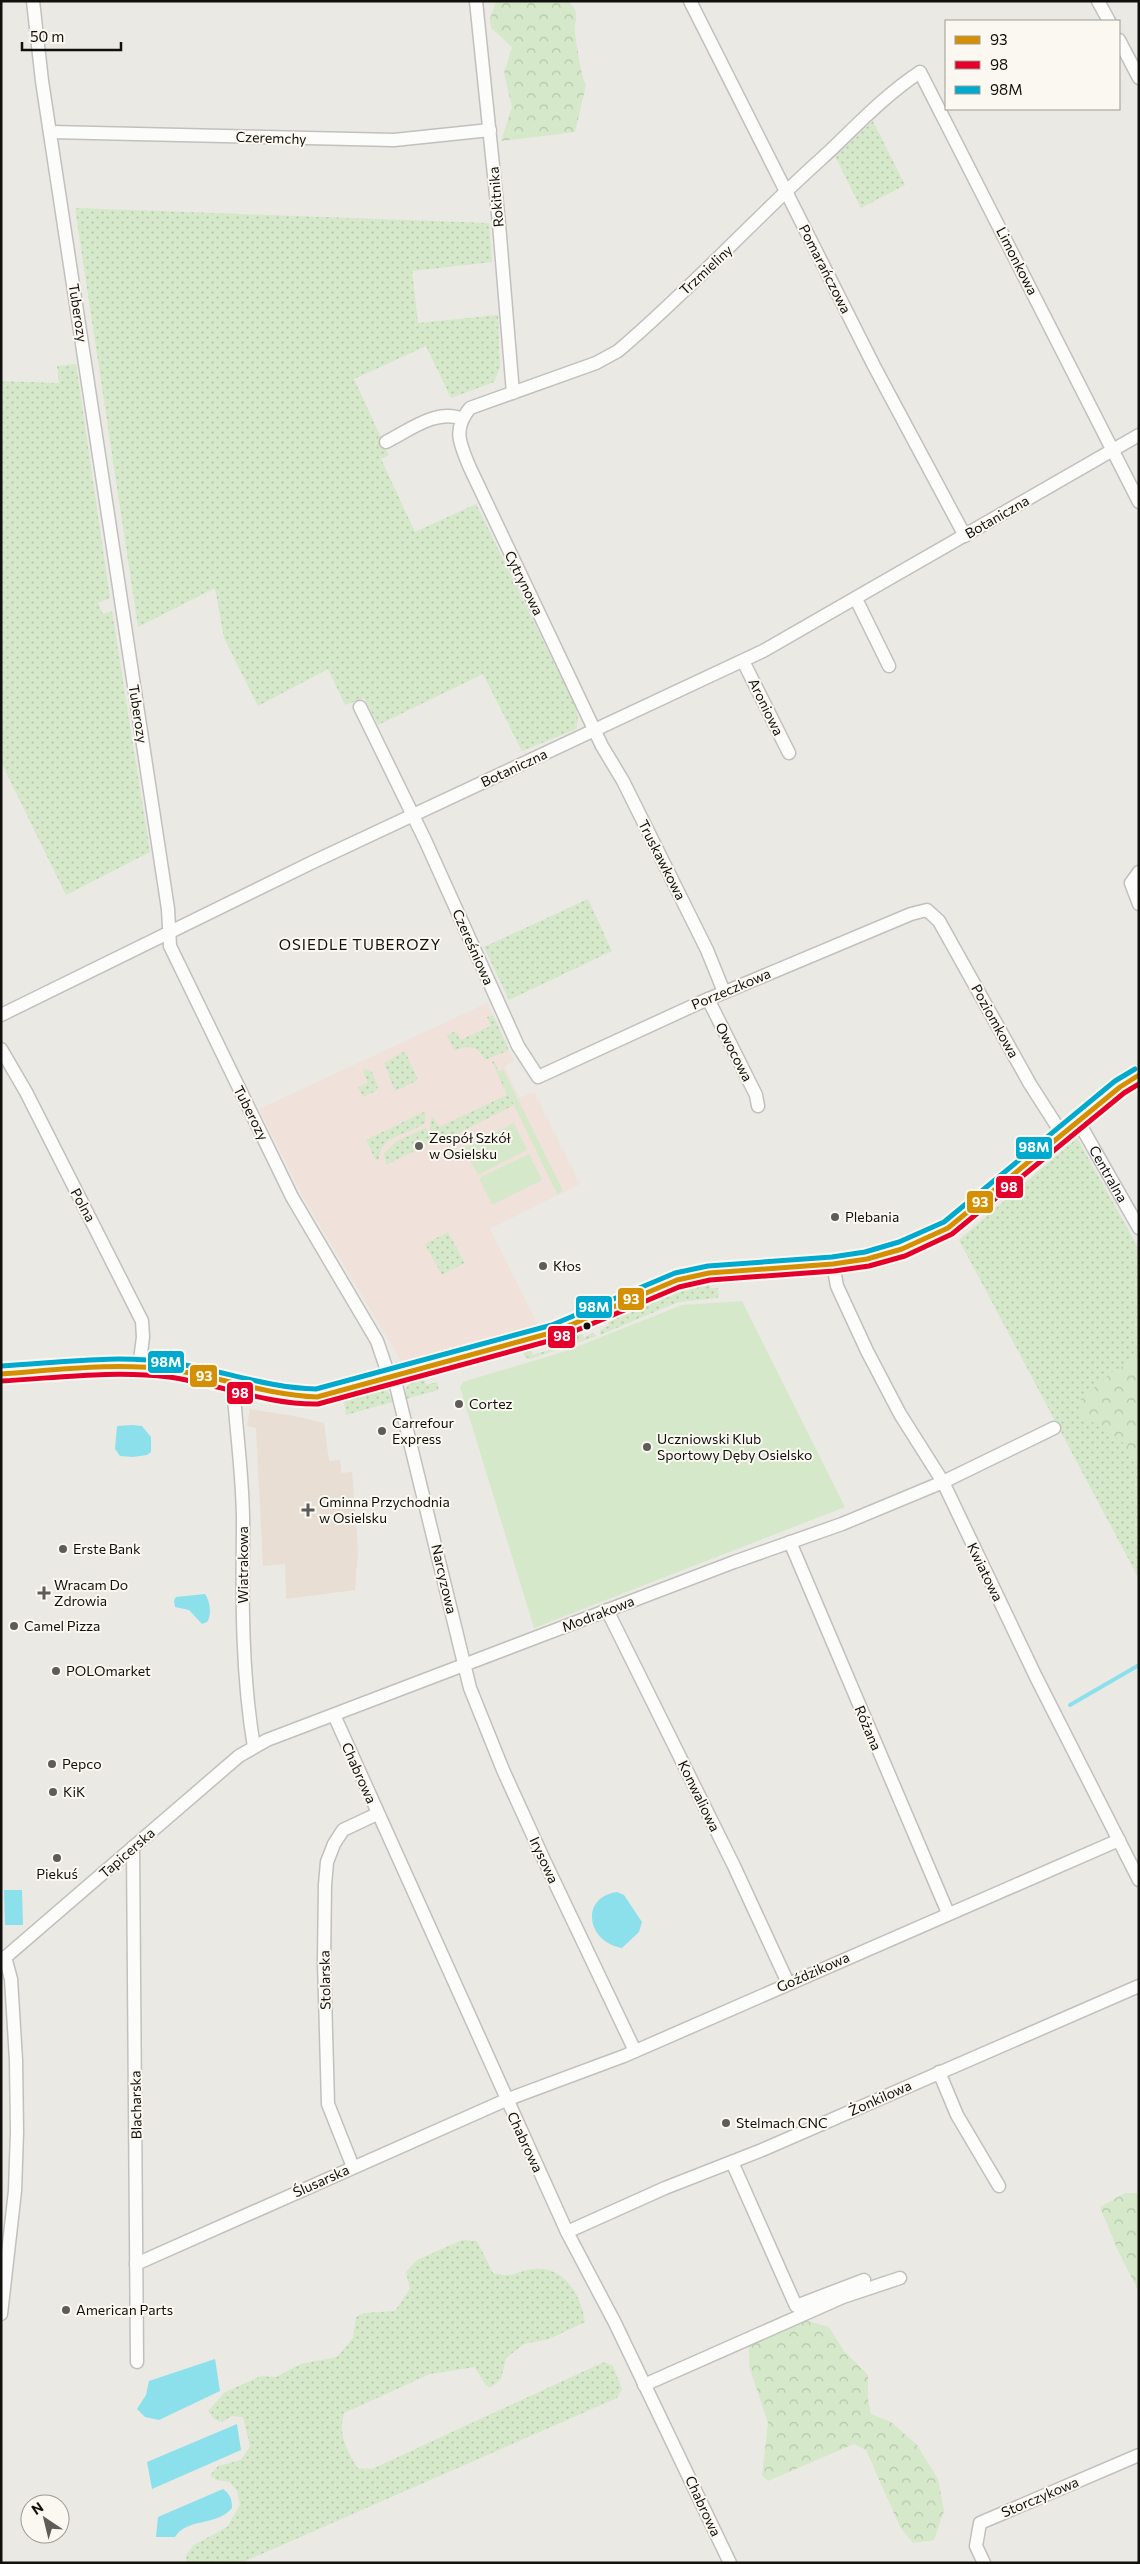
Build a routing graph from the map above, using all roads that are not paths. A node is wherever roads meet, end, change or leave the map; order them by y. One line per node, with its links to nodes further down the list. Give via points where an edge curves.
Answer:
1 (33, 1): 10 (street, Tuberozy)
2 (476, 1): 9 (street, Rokitnika)
3 (690, 1): 11 (street, Pomarańczowa)
4 (1098, 1): 5 (street)
5 (1108, 20)
6 (1120, 42): 8 (street)
7 (920, 72): 11 (street, Trzmieliny, via 876,106); 16 (street, Limonkowa)
8 (1139, 78)
9 (490, 130): 10 (street, Czeremchy, via 394,140); 12 (street, Rokitnika)
10 (51, 132): 29 (street, Tuberozy)
11 (785, 191): 12 (street, Trzmieliny, via 739,240 618,351); 18 (street, Pomarańczowa)
12 (513, 393): 13 (street, Trzmieliny, via 470,408)
13 (462, 419): 15 (street, via 453,415 439,416); 23 (street, Cytrynowa, via 458,432 461,447)
14 (1139, 436): 16 (street, Botaniczna)
15 (386, 442)
16 (1112, 451): 17 (street, Limonkowa); 18 (street, Botaniczna)
17 (1139, 502)
18 (965, 536): 19 (street, Botaniczna)
19 (856, 599): 20 (street, Botaniczna); 21 (street)
20 (743, 661): 23 (street, Botaniczna); 24 (street, Aroniowa)
21 (889, 666)
22 (360, 707): 25 (street, Czereśniowa)
23 (595, 731): 25 (street, Botaniczna); 30 (street, Truskawkowa, via 707,950)
24 (789, 753)
25 (412, 816): 29 (street, Botaniczna); 35 (street, Czereśniowa, via 518,1046)
26 (1139, 872): 27 (street, via 1131,883)
27 (1139, 904)
28 (927, 910): 30 (street, Porzeczkowa); 38 (street, Poziomkowa, via 939,921 1030,1084)
29 (169, 931): 32 (street); 43 (street, Tuberozy, via 172,951 292,1197 377,1341)
30 (724, 992): 31 (street, Porzeczkowa)
31 (708, 999): 35 (street, Porzeczkowa); 36 (street, Owocowa, via 756,1094)
32 (1, 1014)
33 (1, 1049): 41 (street, Polna, via 142,1321)
34 (1139, 1075): 37 (street)
35 (538, 1077)
36 (758, 1106)
37 (1078, 1121): 38 (street); 39 (street, Centralna)
38 (1062, 1134): 40 (street, via 937,1234 898,1250)
39 (1139, 1228)
40 (833, 1264): 43 (street, via 709,1273 678,1280 554,1332); 46 (street, Kwiatowa, via 837,1286 867,1351 900,1414)
41 (139, 1368): 42 (street); 44 (street, via 170,1370)
42 (1, 1374)
43 (392, 1378): 44 (street, via 318,1397 290,1395); 49 (street, Narcyzowa)
44 (237, 1383): 51 (street, Wiatrakowa, via 234,1395 243,1531 241,1564 247,1700)
45 (1054, 1428): 46 (street, Modrakowa)
46 (943, 1482): 47 (street, Modrakowa); 53 (street, Kwiatowa, via 1036,1677)
47 (790, 1542): 48 (street, Modrakowa); 56 (street, Różana)
48 (607, 1610): 49 (street, Modrakowa); 58 (street, Konwaliowa)
49 (465, 1665): 50 (street, Modrakowa); 60 (street, Irysowa, via 470,1688 507,1779)
50 (334, 1715): 51 (street, Modrakowa); 52 (street, Chabrowa)
51 (254, 1747): 54 (street, Tapicerska, via 239,1756)
52 (377, 1814): 62 (street, Chabrowa); 64 (street, Stolarska, via 343,1830 327,1862 324,1961 328,2104)
53 (1119, 1840): 55 (street, Kwiatowa); 56 (street, Goździkowa)
54 (133, 1847): 57 (street, Tapicerska); 67 (street, Blacharska)
55 (1138, 1879)
56 (948, 1912): 58 (street, Goździkowa)
57 (3, 1959): 70 (street, via 11,1978 17,2132 15,2191)
58 (788, 1983): 60 (street, Goździkowa)
59 (1139, 1986): 61 (street, Żonkilowa)
60 (635, 2051): 62 (street, Goździkowa)
61 (939, 2072): 63 (street, Żonkilowa); 65 (street, via 957,2115)
62 (506, 2100): 64 (street, Ślusarska); 66 (street, Chabrowa)
63 (732, 2162): 66 (street, Żonkilowa); 69 (street, via 796,2306)
64 (353, 2167): 67 (street, Ślusarska)
65 (999, 2186)
66 (567, 2232): 72 (street, Chabrowa)
67 (136, 2264): 71 (street, Blacharska)
68 (900, 2278): 72 (street, via 843,2297)
69 (864, 2280)
70 (1, 2314)
71 (137, 2362)
72 (644, 2385): 74 (street, Chabrowa)
73 (1139, 2455): 75 (street, Storczykowa, via 980,2523 976,2546)
74 (727, 2562)
75 (984, 2563)

